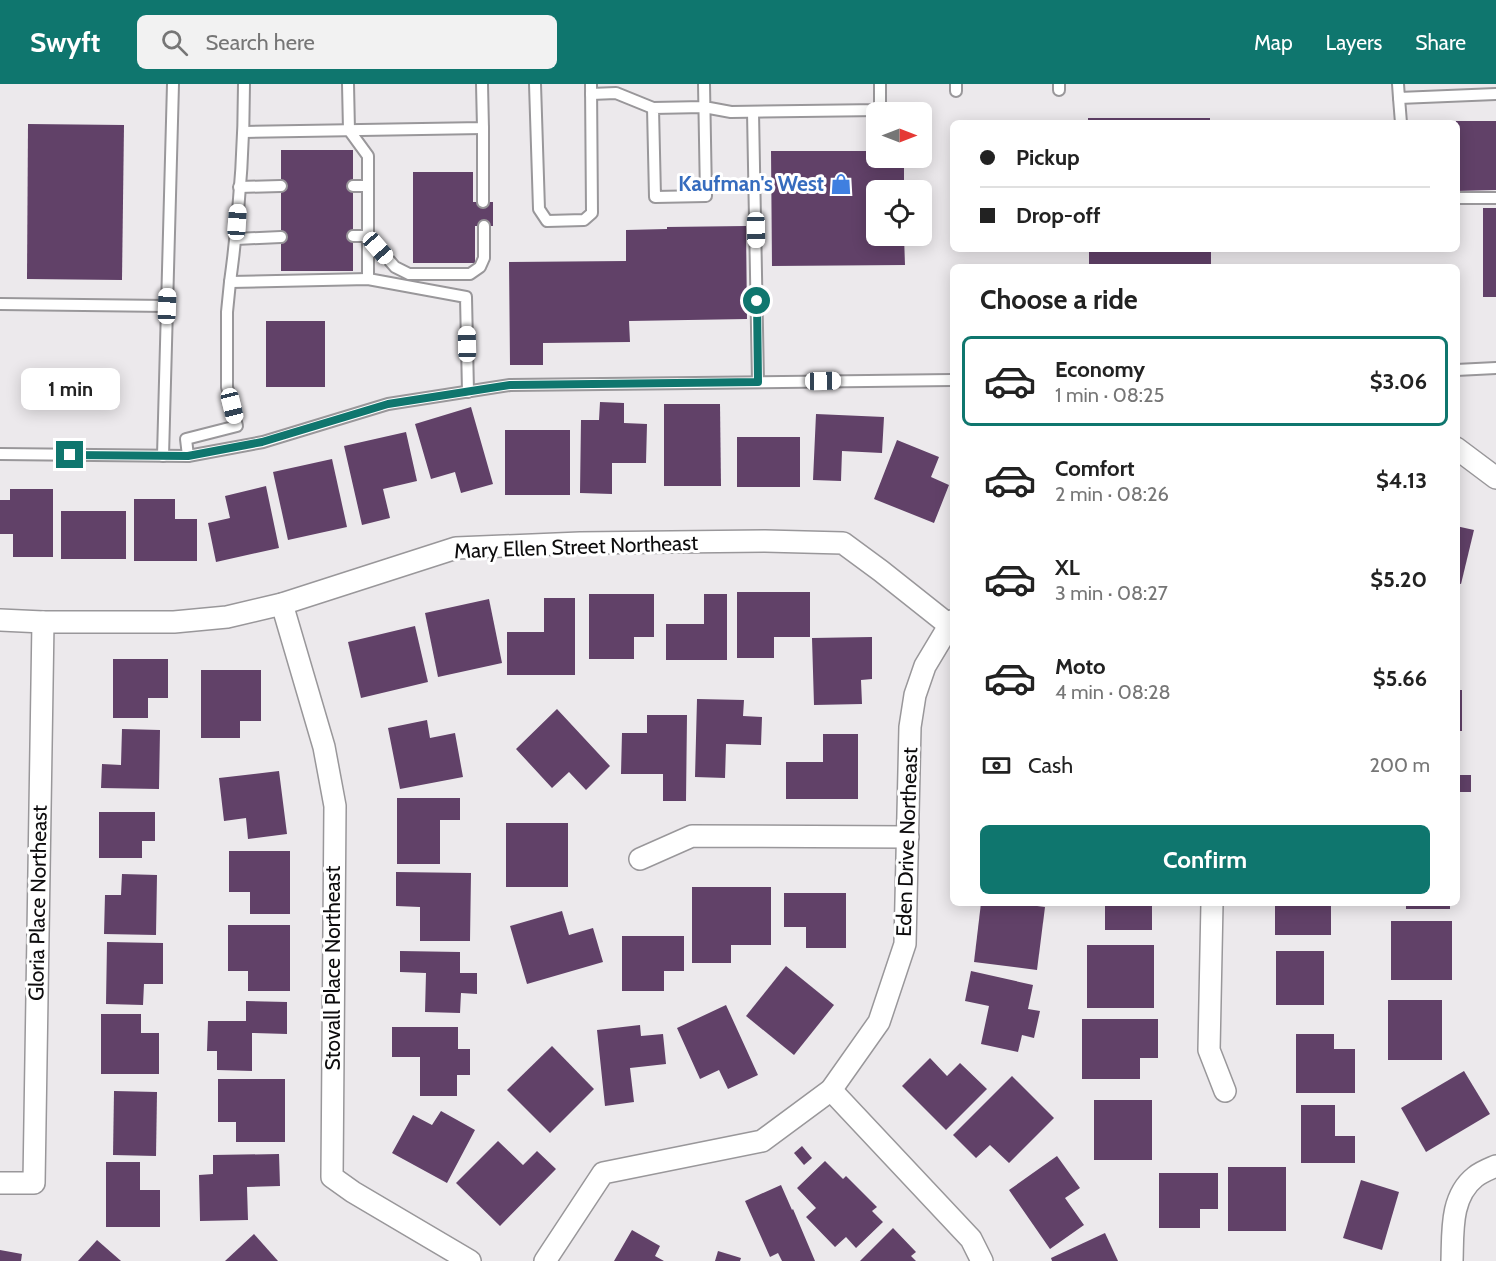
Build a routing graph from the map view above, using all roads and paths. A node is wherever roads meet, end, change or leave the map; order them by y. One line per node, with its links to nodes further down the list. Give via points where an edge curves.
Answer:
1 (173, 84): 34 (lane)
2 (244, 84): 18 (lane)
3 (348, 84): 17 (lane)
4 (482, 84): 16 (lane)
5 (535, 84): 9 (lane, via 539,209 547,221 584,220 592,213)
6 (704, 84): 12 (lane)
7 (880, 84): 14 (lane, via 880,110)
8 (1398, 84): 11 (lane)
9 (591, 89): 13 (lane, via 616,93)
10 (1496, 94): 11 (lane)
11 (1399, 98): 15 (lane)
12 (704, 107): 13 (lane); 13 (lane, via 706,196 655,197); 14 (lane)
13 (653, 108)
14 (753, 112): 38 (lane)
15 (1401, 120)
16 (483, 128): 17 (lane); 25 (lane)
17 (349, 130): 18 (lane); 21 (lane, via 368,156)
18 (244, 132): 22 (lane)
19 (281, 186): 22 (lane)
20 (353, 186): 21 (lane)
21 (368, 186): 28 (lane)
22 (239, 187): 30 (lane)
23 (1460, 198): 24 (lane)
24 (1496, 198)
25 (483, 202)
26 (484, 226): 28 (lane, via 484,258 470,274 409,274 395,267)
27 (353, 236): 28 (lane)
28 (368, 236): 31 (lane)
29 (281, 237): 30 (lane)
30 (236, 239): 32 (lane)
31 (368, 279): 32 (lane); 39 (lane, via 466,297)
32 (230, 282): 43 (lane, via 227,387 237,426 186,439)
33 (0, 304): 34 (lane)
34 (167, 306): 42 (lane)
35 (1496, 368): 36 (lane)
36 (1460, 370)
37 (950, 380): 38 (lane)
38 (758, 382): 39 (lane, via 510,385)
39 (468, 392): 43 (lane, via 388,404 262,442)
40 (1460, 451): 44 (street)
41 (0, 454): 42 (lane)
42 (164, 456): 43 (lane)
43 (188, 456)
44 (1496, 478)
45 (282, 604): 47 (street, Mary Ellen Street Northeast, via 227,617 174,622); 48 (street, Mary Ellen Street Northeast, via 456,548 580,543 843,543); 57 (street, Stovall Place Northeast, via 324,747 334,806 332,1177)
46 (0, 620): 47 (street, Mary Ellen Street Northeast)
47 (43, 622): 56 (street, Gloria Place Northeast, via 34,1184)
48 (950, 622)
49 (950, 625): 50 (street, Eden Drive Northeast, via 925,666 915,695 910,727)
50 (908, 837): 51 (street, via 692,836); 53 (street, Eden Drive Northeast, via 905,944 879,1022)
51 (640, 859)
52 (1212, 906): 54 (street, via 1209,1050)
53 (831, 1090): 58 (street, Eden Drive Northeast, via 762,1141 603,1173); 59 (street, via 971,1239)
54 (1225, 1091)
55 (1496, 1166): 60 (street, via 1475,1177 1461,1194 1453,1221)
56 (0, 1183)
57 (470, 1261)
58 (545, 1261)
59 (982, 1261)
60 (1452, 1261)

